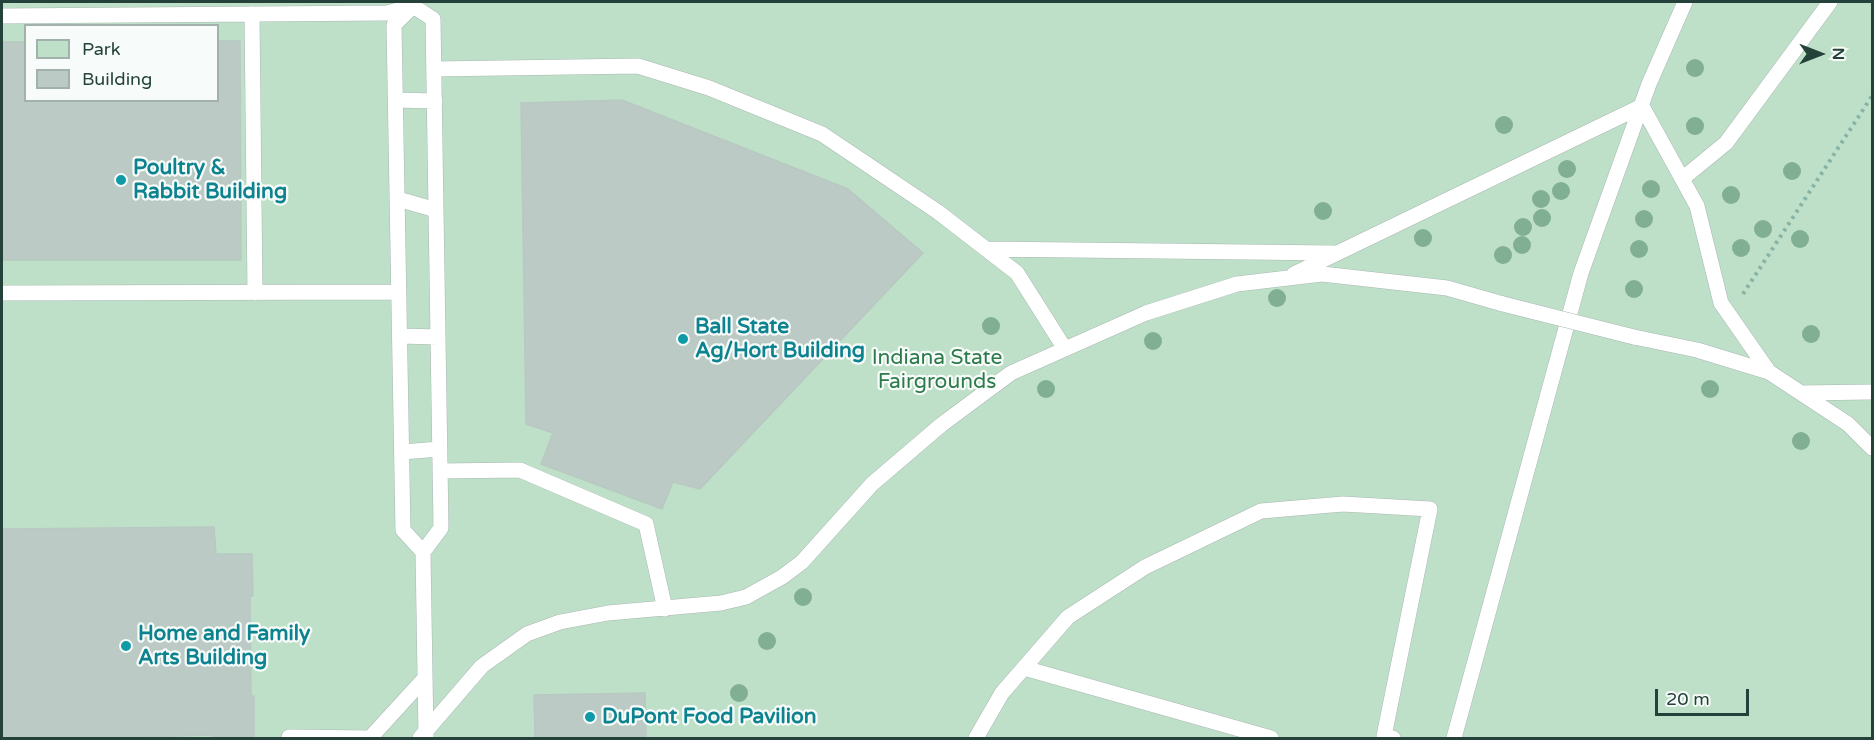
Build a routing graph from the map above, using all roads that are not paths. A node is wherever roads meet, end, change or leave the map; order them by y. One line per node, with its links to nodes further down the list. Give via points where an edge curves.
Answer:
1 (1685, 2): 9 (lane)
2 (1830, 2): 10 (lane, via 1726,144)
3 (413, 4): 4 (lane, via 387,13); 6 (lane, via 433,19); 7 (lane, via 394,25)
4 (252, 14): 5 (lane); 18 (lane)
5 (2, 16)
6 (434, 69): 8 (lane); 13 (lane, via 638,66 709,88 822,134)
7 (396, 100): 8 (lane); 11 (lane)
8 (435, 101): 12 (lane)
9 (1642, 106): 10 (lane); 14 (lane); 38 (lane, via 1581,273)
10 (1682, 179): 22 (lane, via 1697,206 1720,303)
11 (398, 199): 12 (lane); 16 (lane)
12 (436, 210): 20 (lane)
13 (986, 249): 14 (lane); 21 (lane, via 1017,273)
14 (1336, 253): 15 (lane)
15 (1283, 279): 21 (lane, via 1237,284 1146,313); 22 (lane, bridge, via 1322,274 1447,288 1697,350)
16 (399, 291): 18 (lane); 19 (lane)
17 (2, 293): 18 (lane)
18 (255, 293)
19 (400, 336): 20 (lane); 27 (lane)
20 (438, 337): 26 (lane)
21 (1065, 349): 30 (lane, via 1011,373 941,425 872,484 802,562 782,577 746,597)
22 (1769, 372): 24 (lane)
23 (1872, 392): 24 (lane)
24 (1800, 393): 25 (lane, via 1848,424)
25 (1872, 448)
26 (439, 449): 27 (lane); 28 (lane)
27 (402, 452): 29 (lane, via 403,530)
28 (440, 471): 29 (lane, via 441,528); 30 (lane, via 520,470 646,524)
29 (423, 552): 32 (lane)
30 (665, 609): 33 (lane, via 560,622 527,634 482,666)
31 (1024, 668): 35 (lane, via 1002,693); 36 (lane); 37 (lane, via 1068,617 1081,608 1144,567 1261,511 1343,504 1430,509)
32 (424, 679): 33 (lane); 34 (lane, via 370,738)
33 (424, 736)
34 (289, 737)
35 (976, 738)
36 (1271, 738)
37 (1387, 738)
38 (1454, 738)

